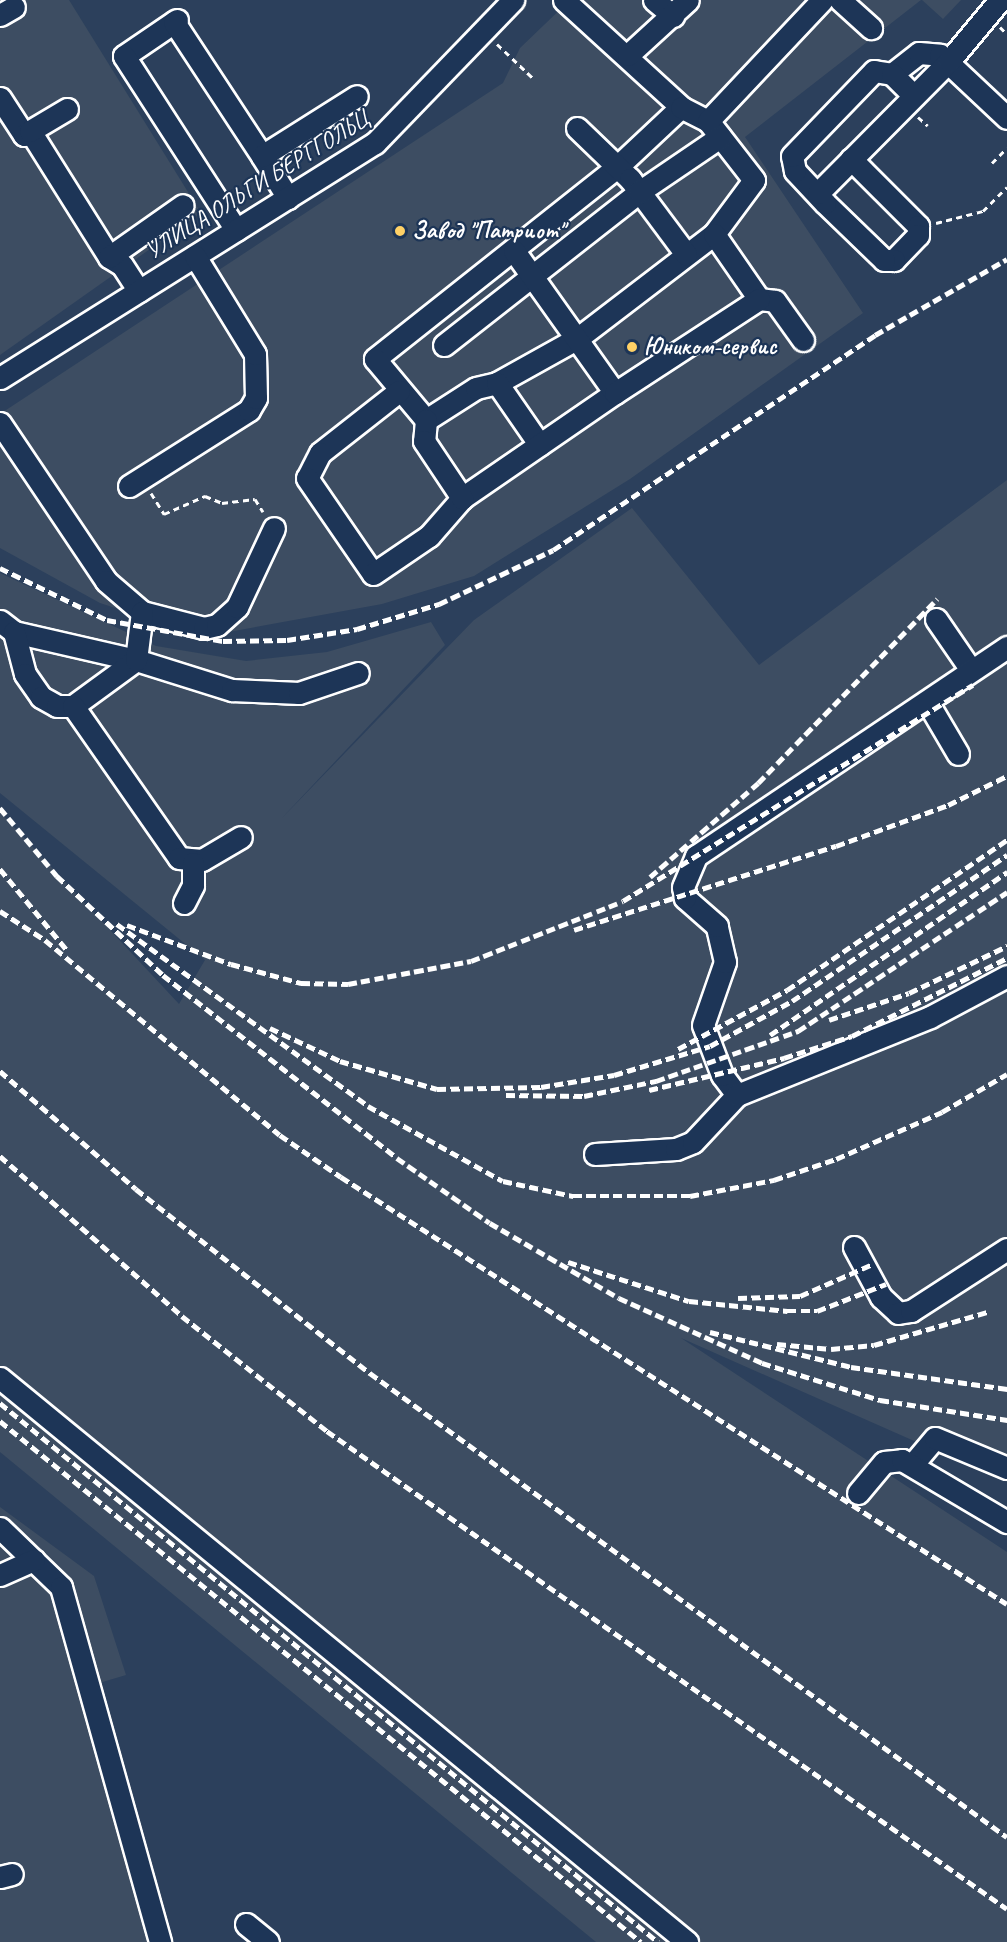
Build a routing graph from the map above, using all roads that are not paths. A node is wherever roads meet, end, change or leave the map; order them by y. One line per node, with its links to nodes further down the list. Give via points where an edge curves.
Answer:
1 (513, 0): 27 (street, УЛИЦА ОЛЬГИ БЕРГГОЛЬЦ, via 399,124)
2 (564, 0): 10 (street)
3 (654, 0): 8 (street)
4 (688, 0): 8 (street)
5 (822, 0): 20 (street)
6 (840, 0): 9 (street)
7 (1000, 0): 11 (street, via 960,40)
8 (673, 16): 10 (street)
9 (871, 28)
10 (628, 56): 16 (street)
11 (949, 61): 12 (street, via 919,53); 15 (street); 18 (street)
12 (892, 74): 15 (street); 26 (street, via 874,71 866,76 795,148 795,171)
13 (357, 96): 22 (street)
14 (0, 98): 21 (street, via 24,135)
15 (914, 104): 23 (street)
16 (681, 107): 20 (street); 24 (street)
17 (67, 109): 21 (street)
18 (1007, 118)
19 (577, 128): 24 (street)
20 (714, 129): 25 (street); 30 (street, via 754,180)
21 (30, 131): 34 (street)
22 (262, 156): 27 (street); 29 (street, via 175,21 123,56)
23 (851, 159): 26 (street); 26 (street, via 918,226 918,235 894,260 884,260)
24 (617, 167): 25 (street); 31 (street)
25 (639, 192): 32 (street); 35 (street)
26 (818, 193)
27 (288, 198): 29 (street, УЛИЦА ОЛЬГИ БЕРГГОЛЬЦ)
28 (183, 205): 34 (street)
29 (236, 230): 33 (street, УЛИЦА ОЛЬГИ БЕРГГОЛЬЦ)
30 (714, 234): 32 (street); 37 (street)
31 (514, 250): 35 (street); 43 (street, via 375,358)
32 (686, 255): 38 (street)
33 (195, 256): 36 (street, УЛИЦА ОЛЬГИ БЕРГГОЛЬЦ); 48 (street, via 255,354 256,398 249,410)
34 (109, 257): 36 (street, via 122,265)
35 (533, 276): 38 (street); 40 (street)
36 (138, 291): 41 (street, УЛИЦА ОЛЬГИ БЕРГГОЛЬЦ)
37 (759, 299): 39 (street, via 775,301); 44 (street)
38 (578, 338): 42 (street); 44 (street)
39 (803, 340)
40 (444, 345)
41 (0, 378)
42 (497, 383): 45 (street, via 476,388); 47 (street)
43 (399, 391): 45 (street); 49 (street, via 320,453 307,478 373,574 429,536)
44 (615, 393): 47 (street)
45 (426, 420): 49 (street, via 424,441)
46 (0, 423): 51 (street, via 101,573)
47 (540, 445): 49 (street)
48 (135, 482)
49 (462, 498)
50 (274, 528): 51 (street, via 237,607 217,625 204,628)
51 (142, 612): 55 (street)
52 (936, 619): 56 (street)
53 (7, 627): 55 (street); 59 (street, via 25,674 41,697 57,706)
54 (1007, 647): 56 (street)
55 (136, 660): 57 (street, via 232,690 267,694 300,693); 59 (street)
56 (971, 670): 58 (street)
57 (358, 673)
58 (928, 703): 60 (street); 65 (street, via 728,830 696,856 687,873 685,898 717,927 723,942 721,981 703,1025 722,1075)
59 (73, 706): 62 (street, via 178,858)
60 (958, 754)
61 (241, 837): 62 (street)
62 (193, 863): 63 (street, via 194,885)
63 (184, 903)
64 (1007, 976): 65 (street, via 930,1017)
65 (737, 1095): 66 (street, via 705,1131 676,1149)
66 (595, 1154)
67 (854, 1247): 68 (street, via 881,1297 898,1313 911,1311)
68 (1007, 1250)
69 (0, 1378): 80 (street)
70 (912, 1465): 71 (street, via 935,1438); 72 (street, via 884,1462); 73 (street)
71 (1007, 1468)
72 (858, 1493)
73 (1007, 1522)
74 (0, 1528): 75 (street)
75 (34, 1560): 76 (street); 78 (street, via 61,1587)
76 (0, 1575)
77 (246, 1924): 79 (street)
78 (160, 1942)
79 (268, 1942)
80 (687, 1942)

